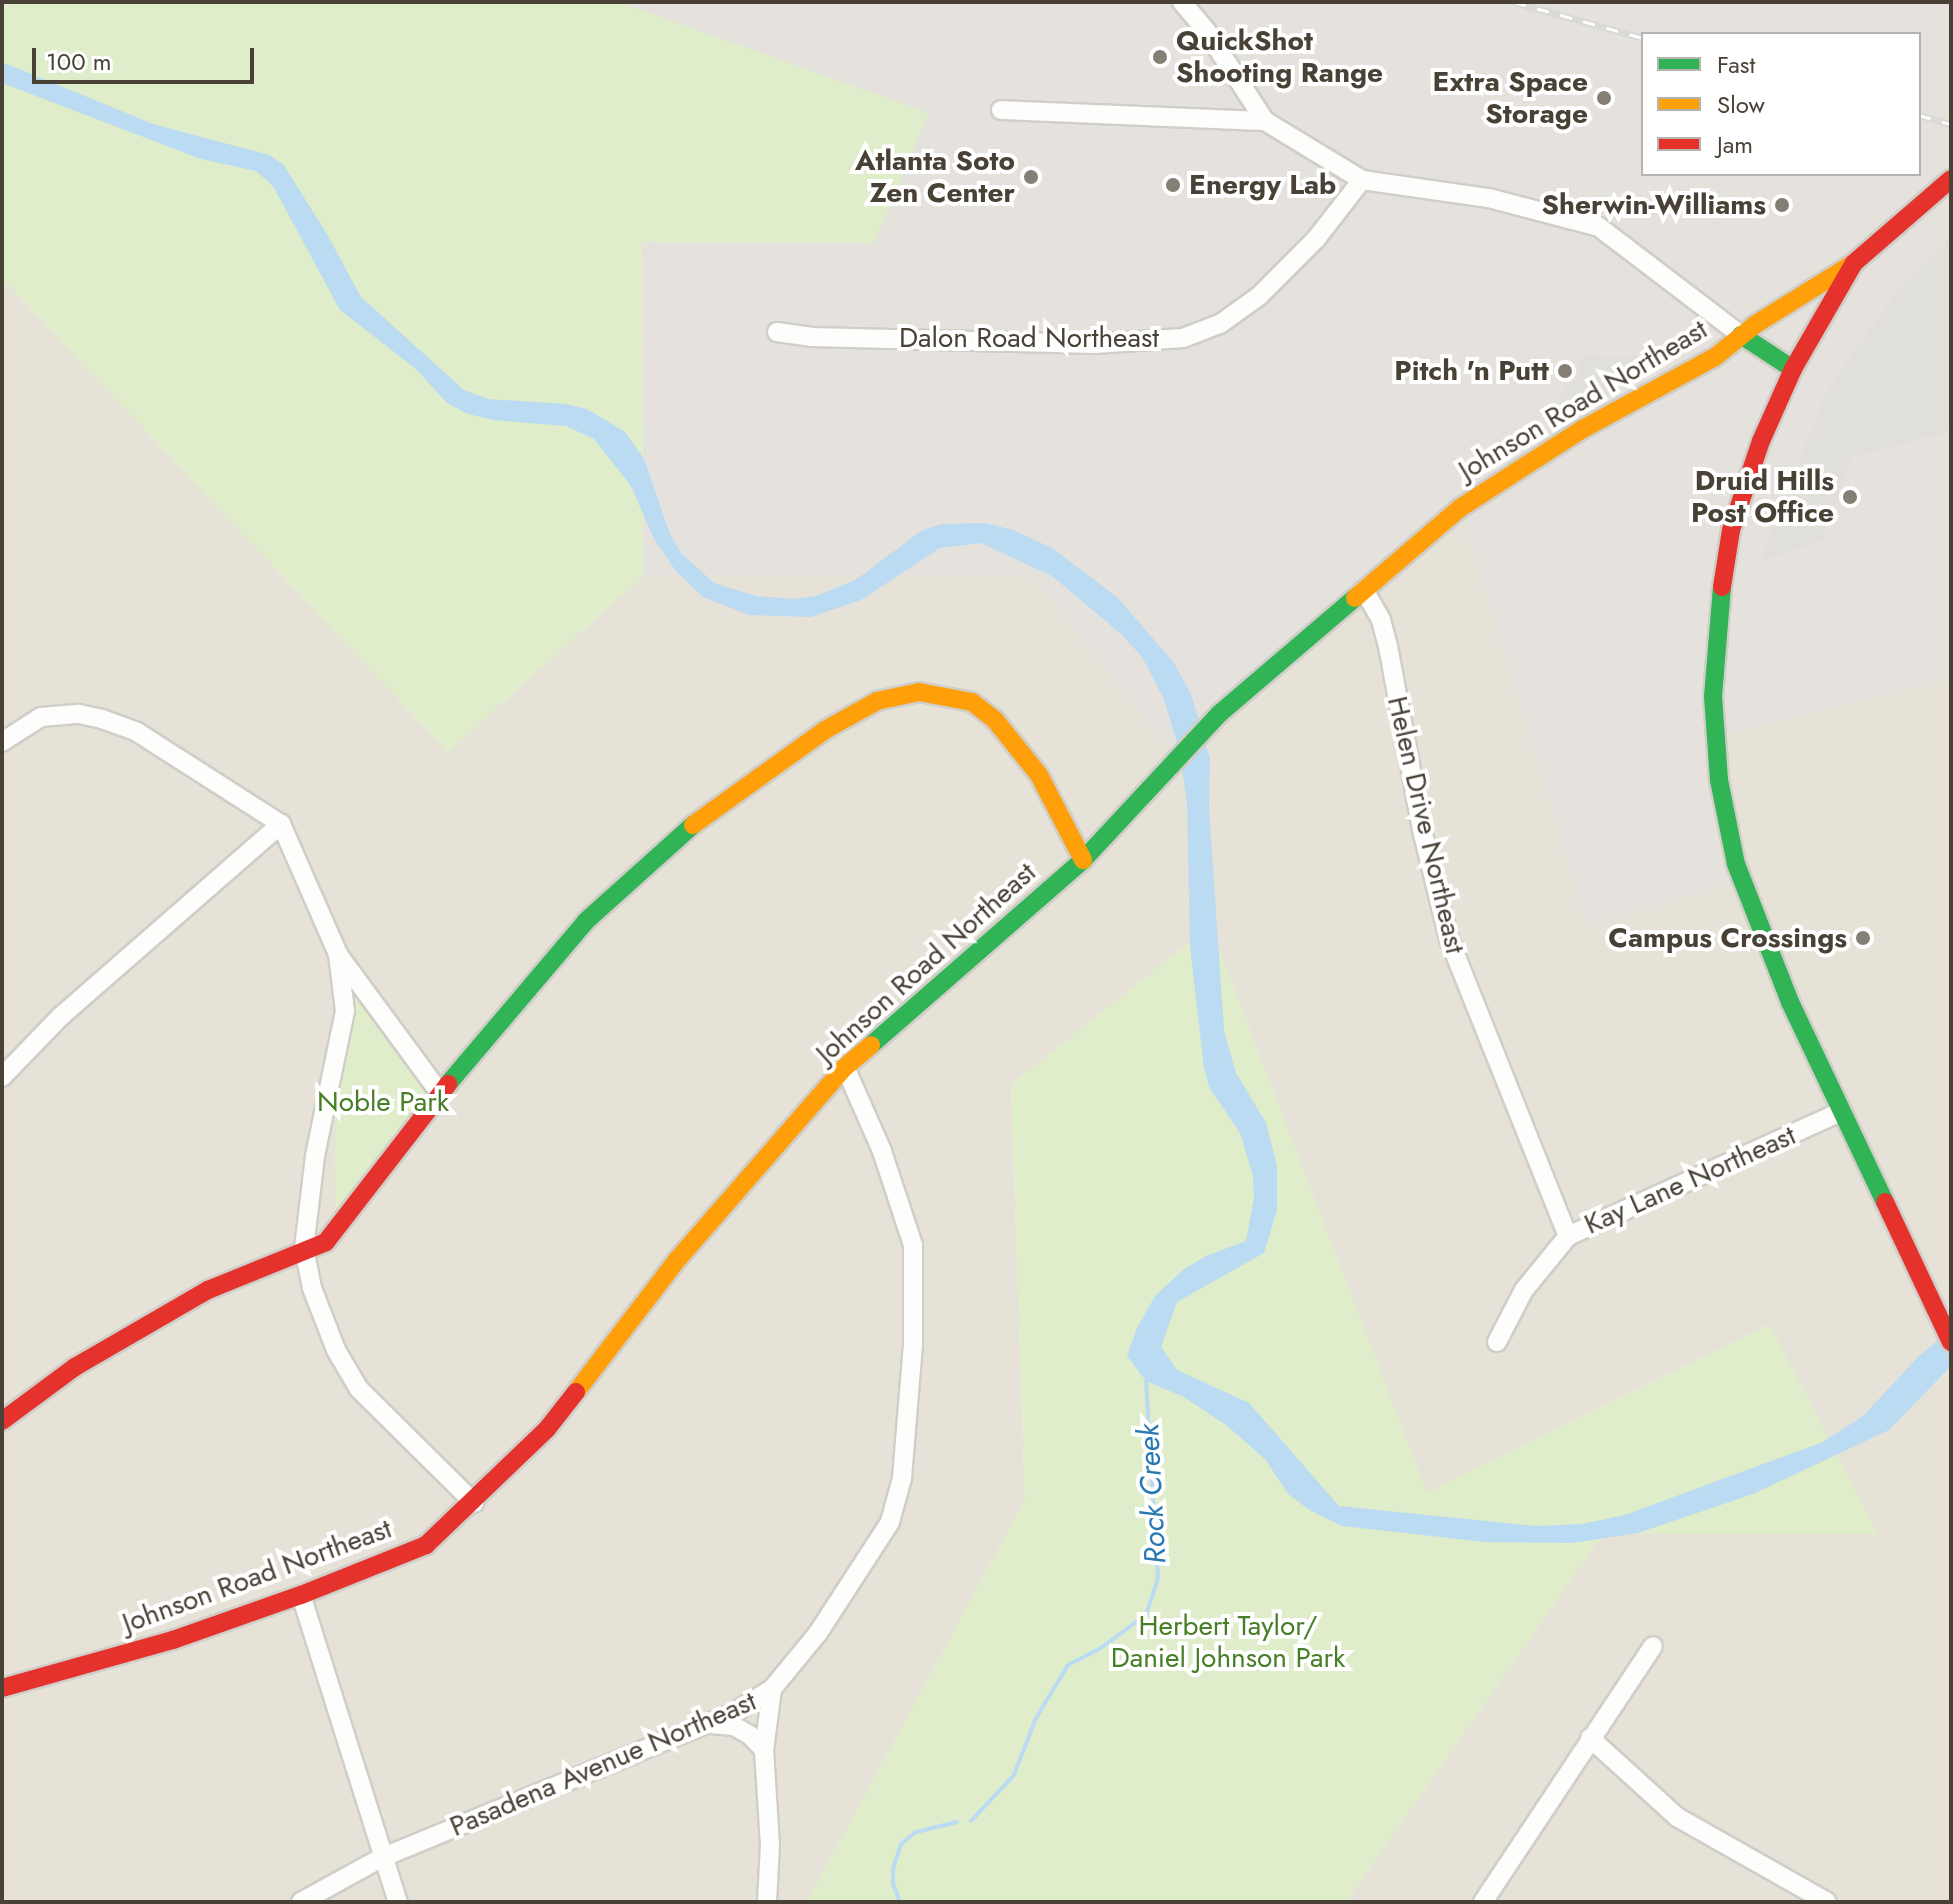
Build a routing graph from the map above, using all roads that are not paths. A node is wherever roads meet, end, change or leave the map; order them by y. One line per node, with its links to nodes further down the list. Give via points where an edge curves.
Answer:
1 (1182, 2): 3 (street)
2 (1001, 110): 3 (street)
3 (1265, 121): 5 (street)
4 (1951, 179): 6 (street)
5 (1362, 180): 7 (street, Dalon Road Northeast, via 1316,239 1259,296 1220,324 1183,338 1095,344); 8 (street, via 1489,198 1599,227)
6 (1854, 263): 8 (street, Johnson Road Northeast); 9 (street)
7 (777, 332)
8 (1741, 335): 9 (street); 10 (street, Johnson Road Northeast, via 1715,357 1512,472 1460,508)
9 (1793, 369): 18 (street, via 1731,530 1713,696 1719,780 1736,864 1790,1002)
10 (1364, 590): 13 (street, Johnson Road Northeast, via 1219,714); 19 (street, Helen Drive Northeast, via 1388,646 1422,830 1449,939)
11 (2, 742): 12 (street, via 41,717 79,714 102,719 137,732)
12 (281, 824): 14 (street); 16 (street, via 61,1016)
13 (1083, 860): 15 (street, Johnson Road Northeast); 17 (street, via 1039,775 995,720 972,702 919,692 877,701 825,730 707,812 610,899)
14 (338, 954): 17 (street); 20 (street, via 345,1011 315,1156)
15 (845, 1067): 24 (street, Johnson Road Northeast, via 677,1260 547,1429); 28 (street, Pasadena Avenue Northeast, via 882,1151 913,1245 913,1345 902,1478 890,1522 818,1633)
16 (2, 1077)
17 (440, 1093): 20 (street, via 326,1242)
18 (1842, 1111): 19 (street, Kay Lane Northeast); 22 (street)
19 (1568, 1236): 21 (street, Kay Lane Northeast, via 1524,1290)
20 (304, 1248): 23 (street, via 194,1298 75,1367); 24 (street, via 312,1288 336,1350 359,1389)
21 (1497, 1342)
22 (1951, 1342)
23 (2, 1421)
24 (474, 1503): 25 (street, Johnson Road Northeast, via 426,1545)
25 (301, 1595): 27 (street, Johnson Road Northeast, via 173,1640); 32 (street)
26 (1653, 1646): 30 (street)
27 (2, 1688)
28 (772, 1689): 29 (street, Pasadena Avenue Northeast); 31 (street)
29 (708, 1724): 31 (street, via 734,1726); 32 (street, Pasadena Avenue Northeast)
30 (1590, 1738): 36 (street); 37 (street, via 1677,1817)
31 (764, 1750): 35 (street, via 770,1845)
32 (381, 1858): 33 (street, Pasadena Avenue Northeast); 34 (street)
33 (301, 1902)
34 (398, 1902)
35 (767, 1902)
36 (1483, 1902)
37 (1827, 1902)

